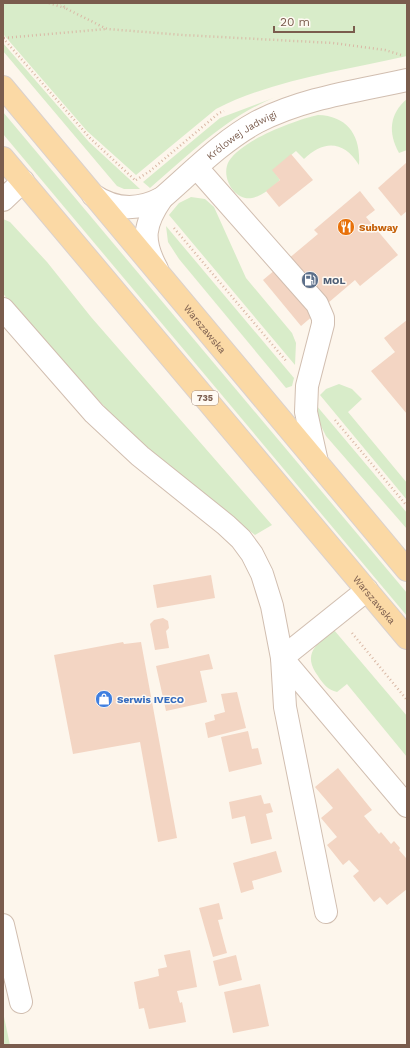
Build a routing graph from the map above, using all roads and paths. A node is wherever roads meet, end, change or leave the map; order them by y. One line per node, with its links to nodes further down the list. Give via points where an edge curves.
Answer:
1 (49, 3): 3 (path)
2 (61, 3): 3 (path)
3 (65, 8): 4 (path)
4 (107, 29): 5 (path); 6 (path, via 183,36 333,43 385,50)
5 (3, 38): 14 (path, via 90,138)
6 (407, 57)
7 (407, 80): 10 (street, Królowej Jadwigi, via 310,102 274,114 237,135)
8 (3, 87): 12 (main road, Warszawska)
9 (3, 158): 11 (main road, Warszawska / 735)
10 (197, 168): 14 (street, Królowej Jadwigi); 17 (street, via 317,304 323,324)
11 (23, 181): 13 (street); 22 (main road, Warszawska / 735)
12 (93, 195): 14 (street, Królowej Jadwigi, via 101,201 122,207 132,208); 15 (main road, Warszawska)
13 (3, 200)
14 (158, 202): 15 (street, via 146,235 151,258); 17 (path, via 170,224)
15 (159, 273): 19 (main road, Warszawska)
16 (3, 309): 25 (street, via 94,413 140,456 241,539 262,574 272,606)
17 (307, 386): 19 (street, via 307,422)
18 (331, 416): 20 (path)
19 (317, 462): 21 (main road, Warszawska)
20 (407, 506)
21 (407, 570)
22 (367, 590): 23 (street); 24 (main road, Warszawska / 735)
23 (336, 614): 25 (street); 26 (path)
24 (407, 638)
25 (282, 658): 27 (street); 28 (street, via 285,707)
26 (407, 700)
27 (407, 806)
28 (326, 912)
29 (3, 925): 30 (street)
30 (21, 1002)

